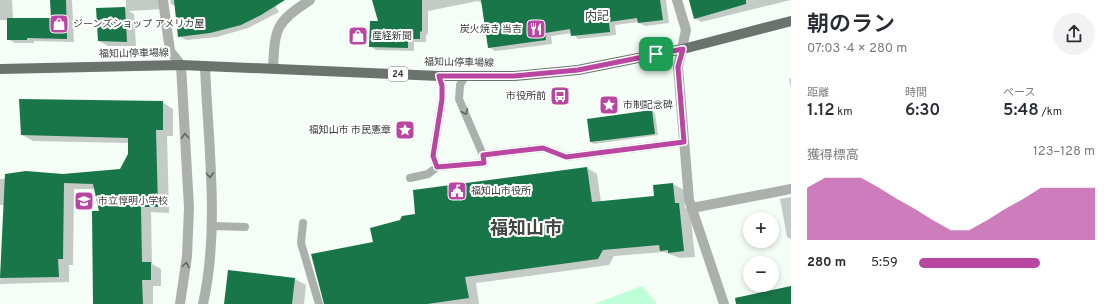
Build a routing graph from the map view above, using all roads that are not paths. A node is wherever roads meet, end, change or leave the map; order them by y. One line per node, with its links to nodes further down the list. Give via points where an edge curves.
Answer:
1 (163, 0): 6 (street, via 170,51)
2 (310, 0): 8 (street, via 291,12 276,31)
3 (677, 0): 5 (street, via 686,30)
4 (791, 21): 5 (main road, 福知山停車場線 / 24)
5 (683, 49): 11 (main road, 福知山停車場線 / 24, via 578,70 514,76); 12 (street, via 678,67)
6 (181, 65): 7 (main road, 福知山停車場線 / 24); 9 (main road, 福知山停車場線 / 24); 21 (street, one-way to 6, via 187,256 189,208)
7 (205, 66): 8 (main road, 福知山停車場線 / 24); 19 (street, one-way to 19)
8 (272, 68): 10 (main road, 福知山停車場線 / 24)
9 (0, 69)
10 (439, 76): 11 (main road, 福知山停車場線 / 24); 14 (lane, via 442,99 433,156)
11 (465, 76): 13 (lane, one-way to 13, via 460,85 459,99)
12 (684, 142): 13 (lane, via 566,157 543,148); 17 (street, via 689,200)
13 (483, 155): 14 (lane, via 484,163)
14 (437, 167): 15 (lane, via 428,174)
15 (410, 178)
16 (791, 188): 17 (street)
17 (692, 208): 24 (street)
18 (303, 223): 23 (lane, via 301,243)
19 (212, 226): 20 (lane); 22 (street)
20 (245, 227)
21 (180, 304)
22 (203, 304)
23 (320, 304)
24 (724, 304)

